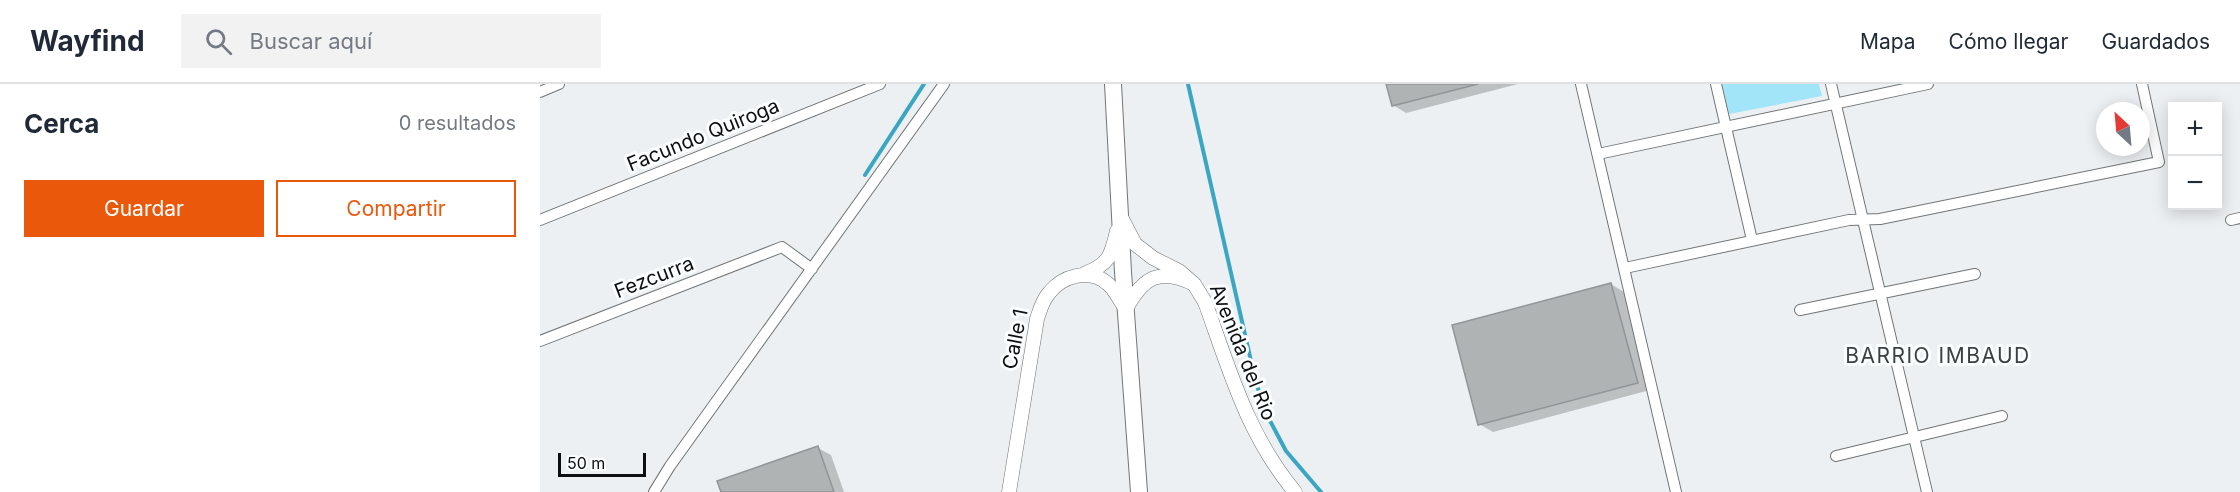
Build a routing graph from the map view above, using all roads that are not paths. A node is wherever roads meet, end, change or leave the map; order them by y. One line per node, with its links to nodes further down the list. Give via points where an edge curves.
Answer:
1 (559, 84): 10 (street)
2 (880, 84): 15 (street, Facundo Quiroga)
3 (944, 84): 19 (street)
4 (1113, 84): 14 (main road)
5 (1581, 84): 13 (street)
6 (1716, 84): 12 (street)
7 (1831, 84): 11 (street)
8 (1928, 84): 11 (street)
9 (2142, 84): 16 (street, via 2159,162)
10 (540, 92)
11 (1835, 105): 12 (street); 16 (street)
12 (1726, 126): 13 (street); 17 (street)
13 (1598, 154): 18 (street)
14 (1120, 214): 21 (street, Calle 1, via 1109,259); 22 (street, Avenida del Rio, via 1127,232 1144,253 1179,271); 24 (main road)
15 (540, 220)
16 (1864, 220): 17 (street); 23 (street)
17 (1752, 240): 18 (street)
18 (1625, 268): 34 (street)
19 (812, 269): 26 (street, Fezcurra, via 782,247); 30 (street)
20 (1975, 273): 23 (street)
21 (1084, 274): 24 (street, via 1109,284); 31 (street, Calle 1, via 1055,287 1041,305)
22 (1194, 284): 24 (street, via 1171,275 1150,279 1135,292); 33 (street, Avenida del Rio, via 1205,302 1253,430 1276,470)
23 (1880, 294): 25 (street); 28 (street)
24 (1126, 309): 32 (main road)
25 (1800, 310)
26 (540, 341)
27 (2002, 416): 28 (street)
28 (1914, 437): 29 (street); 35 (street)
29 (1836, 456)
30 (654, 492)
31 (1010, 492)
32 (1139, 492)
33 (1295, 492)
34 (1676, 492)
35 (1928, 492)

